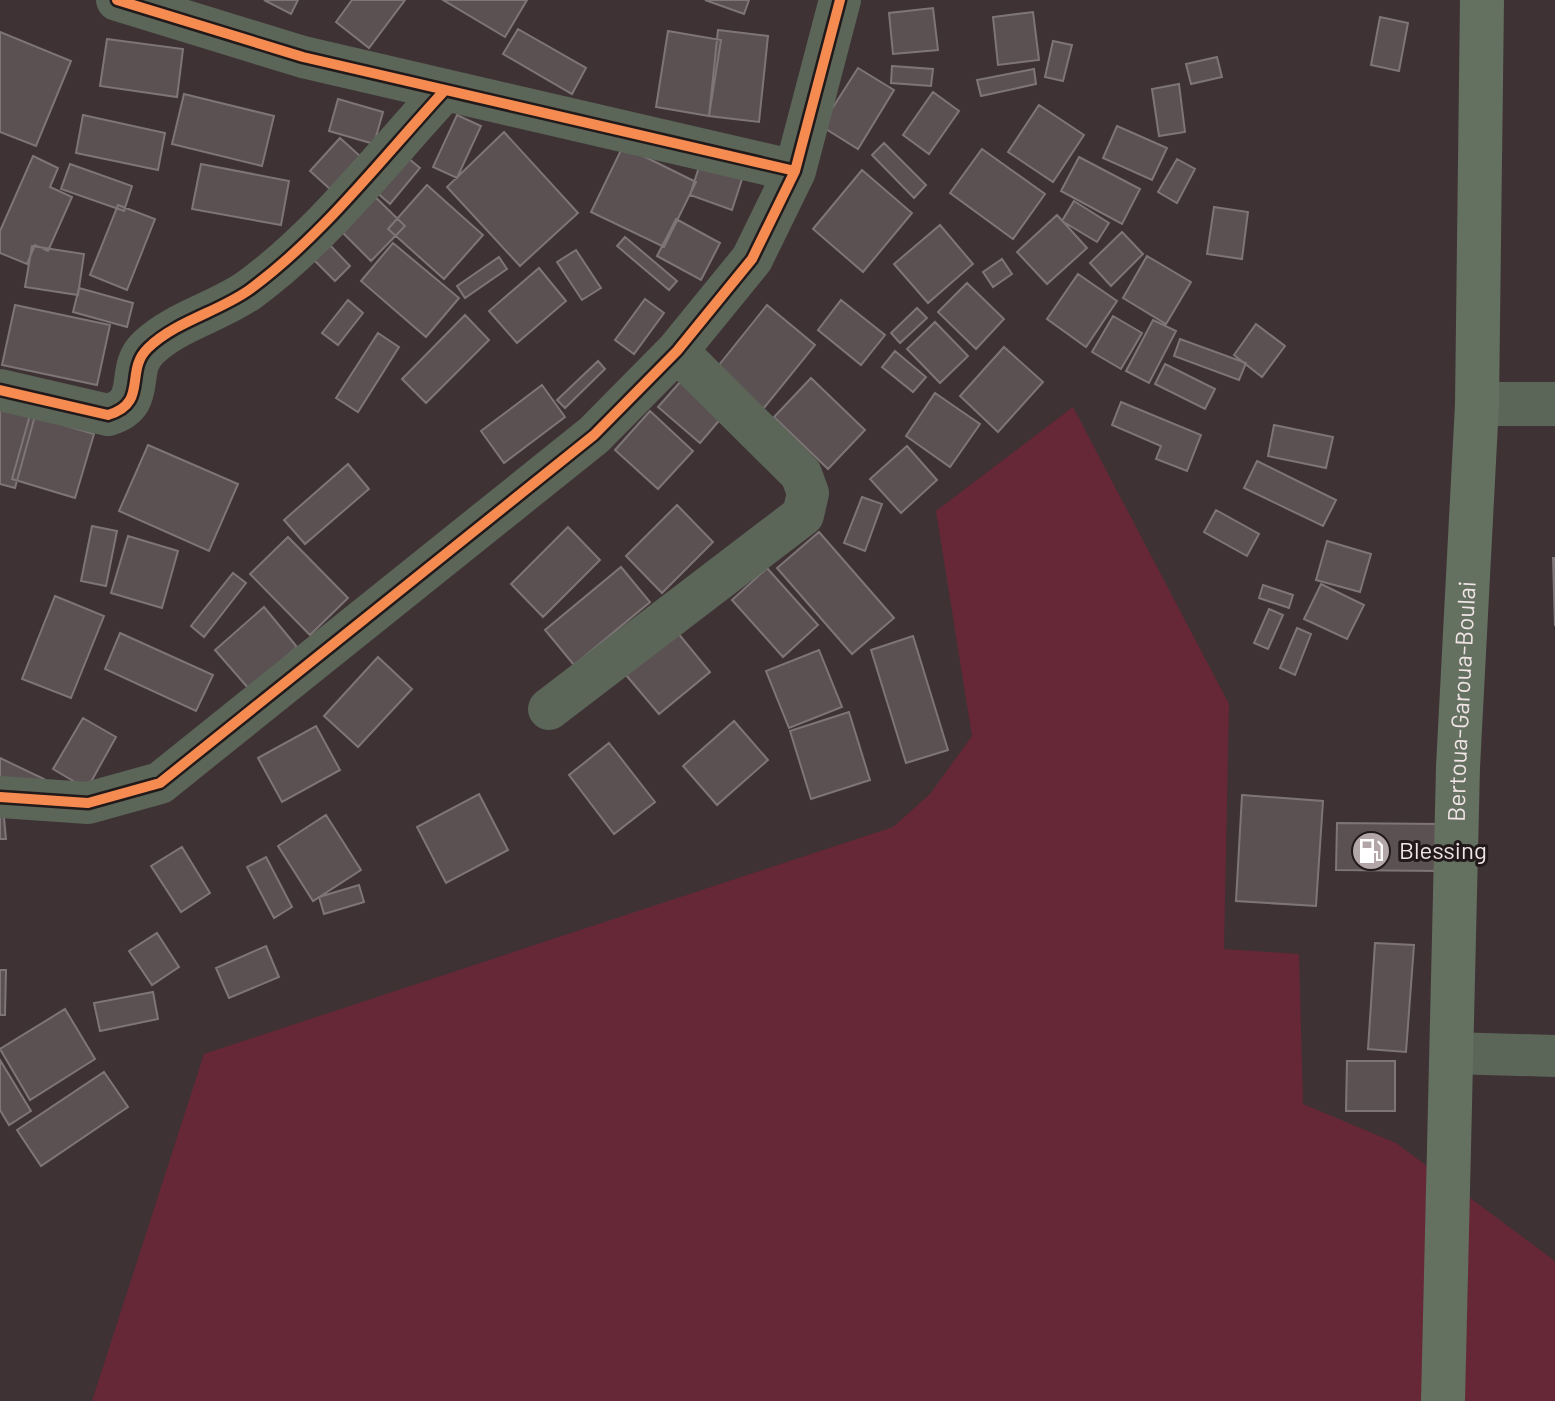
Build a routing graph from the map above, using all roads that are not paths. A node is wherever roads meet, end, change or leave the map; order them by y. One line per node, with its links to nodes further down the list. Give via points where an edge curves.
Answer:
1 (117, 0): 4 (street, via 303,57)
2 (840, 0): 5 (street)
3 (1482, 0): 8 (highway, Bertoua-Garoua-Boulai)
4 (445, 90): 5 (street); 7 (street, via 302,246 247,292 147,348 138,363 132,400 123,411 108,415)
5 (795, 171): 6 (street, via 752,259)
6 (677, 351): 10 (street, via 801,474 808,493 803,515); 11 (street, via 594,435 160,783 88,803)
7 (0, 390)
8 (1477, 404): 9 (street); 12 (highway, Bertoua-Garoua-Boulai, via 1458,767)
9 (1555, 404)
10 (549, 709)
11 (0, 797)
12 (1451, 1053): 13 (street); 14 (highway, Bertoua-Garoua-Boulai)
13 (1555, 1056)
14 (1443, 1401)

